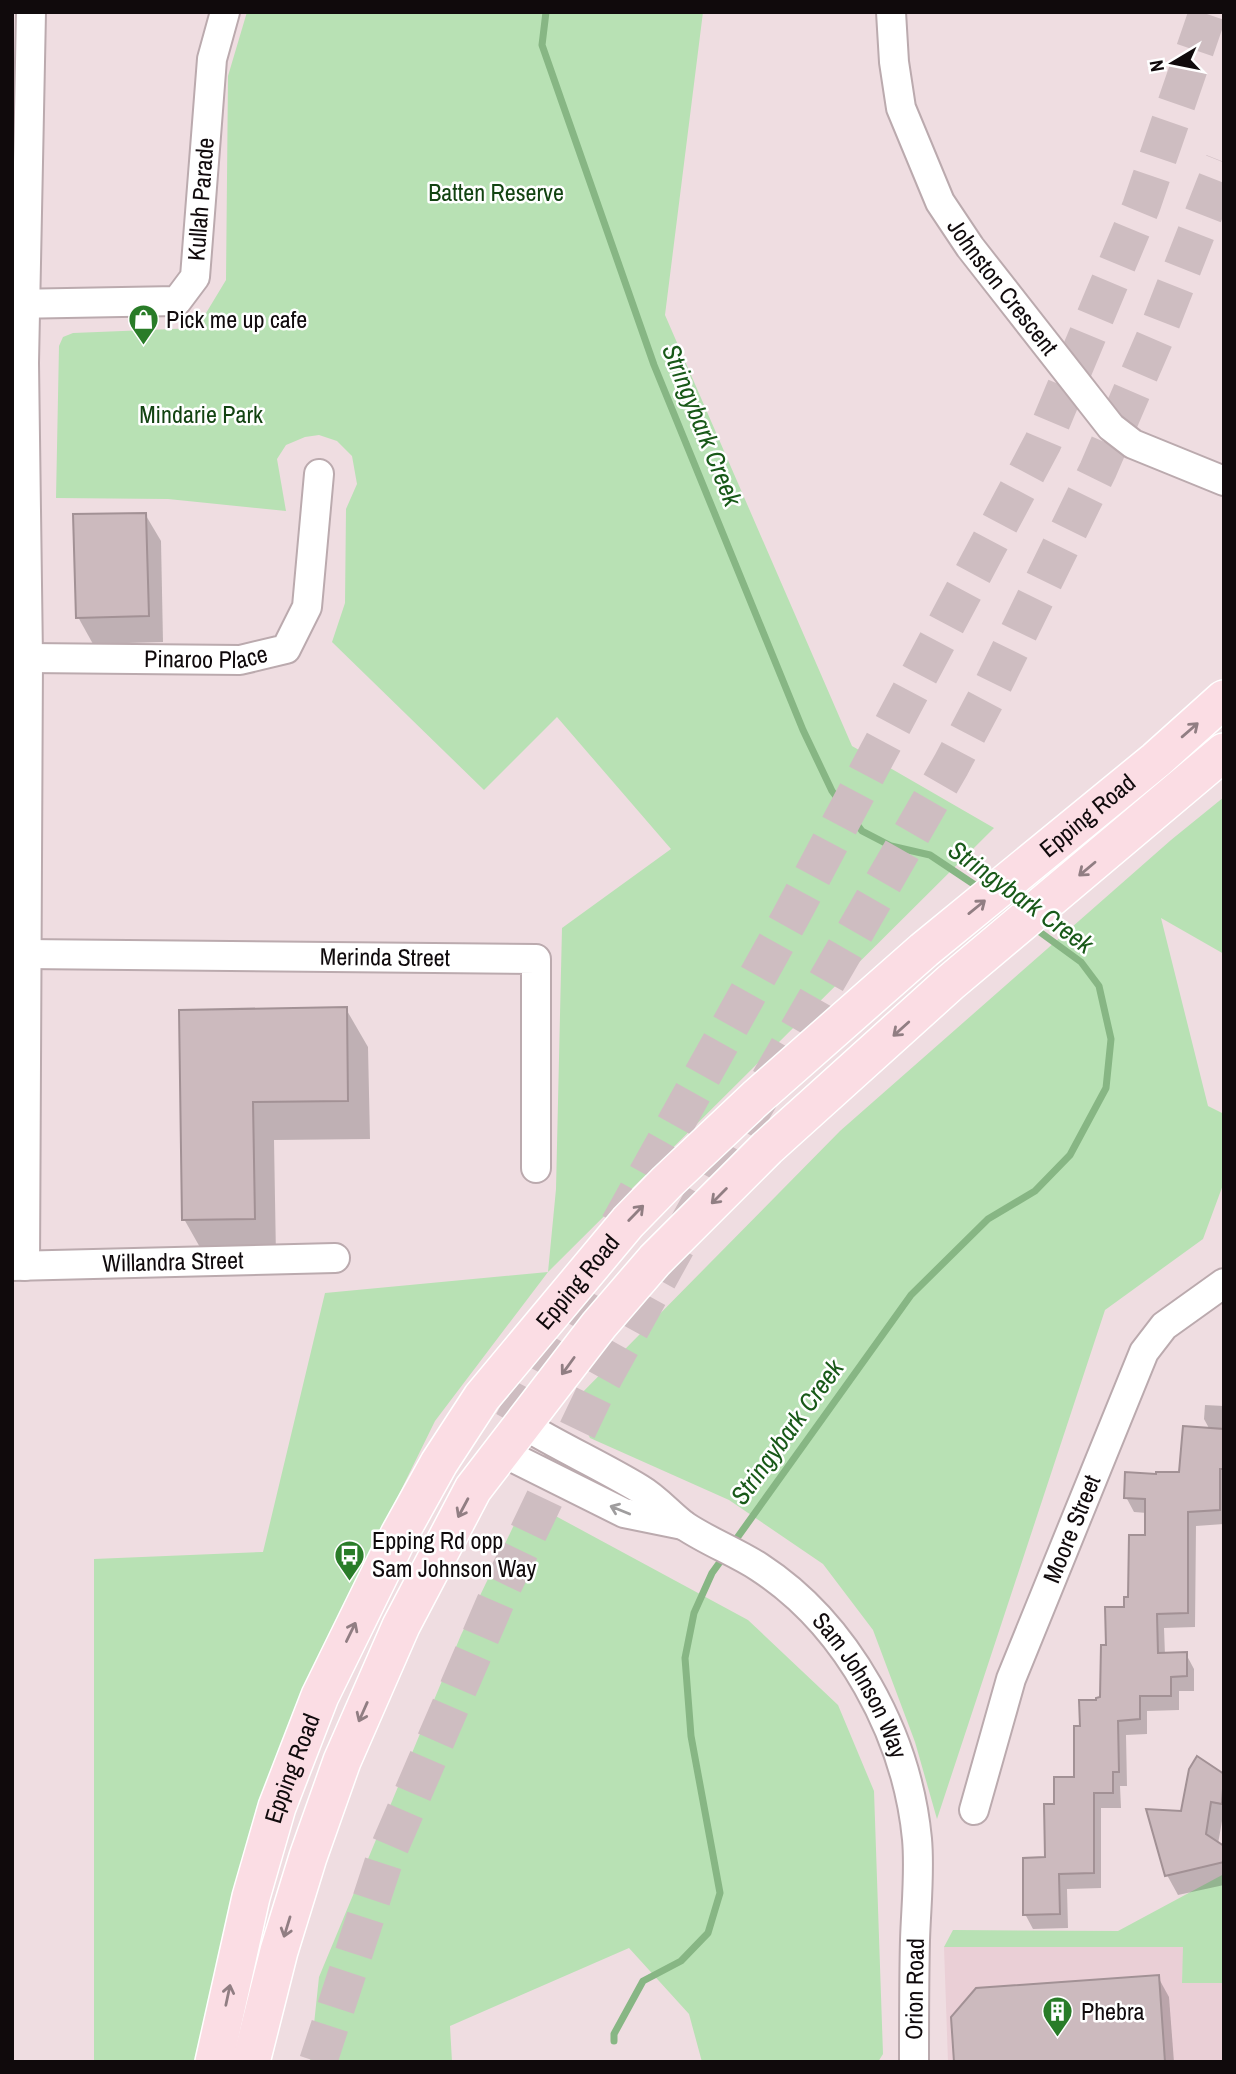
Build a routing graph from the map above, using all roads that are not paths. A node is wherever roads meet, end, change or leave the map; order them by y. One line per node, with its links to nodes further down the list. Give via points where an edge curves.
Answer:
1 (31, 12): 4 (street)
2 (225, 12): 4 (street, Kullah Parade, via 212,59 195,277 177,301)
3 (891, 12): 6 (street, Johnston Crescent, via 901,108 940,202 970,247 1111,427 1133,444)
4 (20, 304): 7 (street)
5 (319, 474): 7 (street, Pinaroo Place, via 307,607 286,649 240,660)
6 (1224, 481)
7 (28, 658): 10 (street)
8 (1224, 699): 15 (main road, Epping Road, one-way to 8, via 589,1267 667,1182 756,1098 924,950)
9 (1224, 752): 17 (main road, Epping Road, one-way to 17, via 951,982 767,1148 655,1260)
10 (25, 954): 11 (street, Merinda Street, via 536,959); 13 (street)
11 (536, 1168)
12 (335, 1258): 13 (street, Willandra Street)
13 (18, 1266)
14 (1224, 1283): 18 (street, Moore Street, via 1164,1326 1144,1352 1011,1679)
15 (482, 1397): 16 (main road, Epping Road); 17 (main road, Sam Johnson Way)
16 (460, 1428): 17 (main road, Sam Johnson Way); 20 (main road, Epping Road, one-way to 16, via 251,1897 294,1762 358,1617)
17 (513, 1439): 19 (street, Sam Johnson Way, via 624,1513 686,1526 760,1568 822,1622 864,1680 900,1763 917,1840); 21 (main road, Epping Road, one-way to 21, via 473,1489 413,1603 342,1760 279,1951)
18 (974, 1810)
19 (916, 1916): 22 (street, Orion Road)
20 (215, 2062)
21 (251, 2062)
22 (914, 2062)

